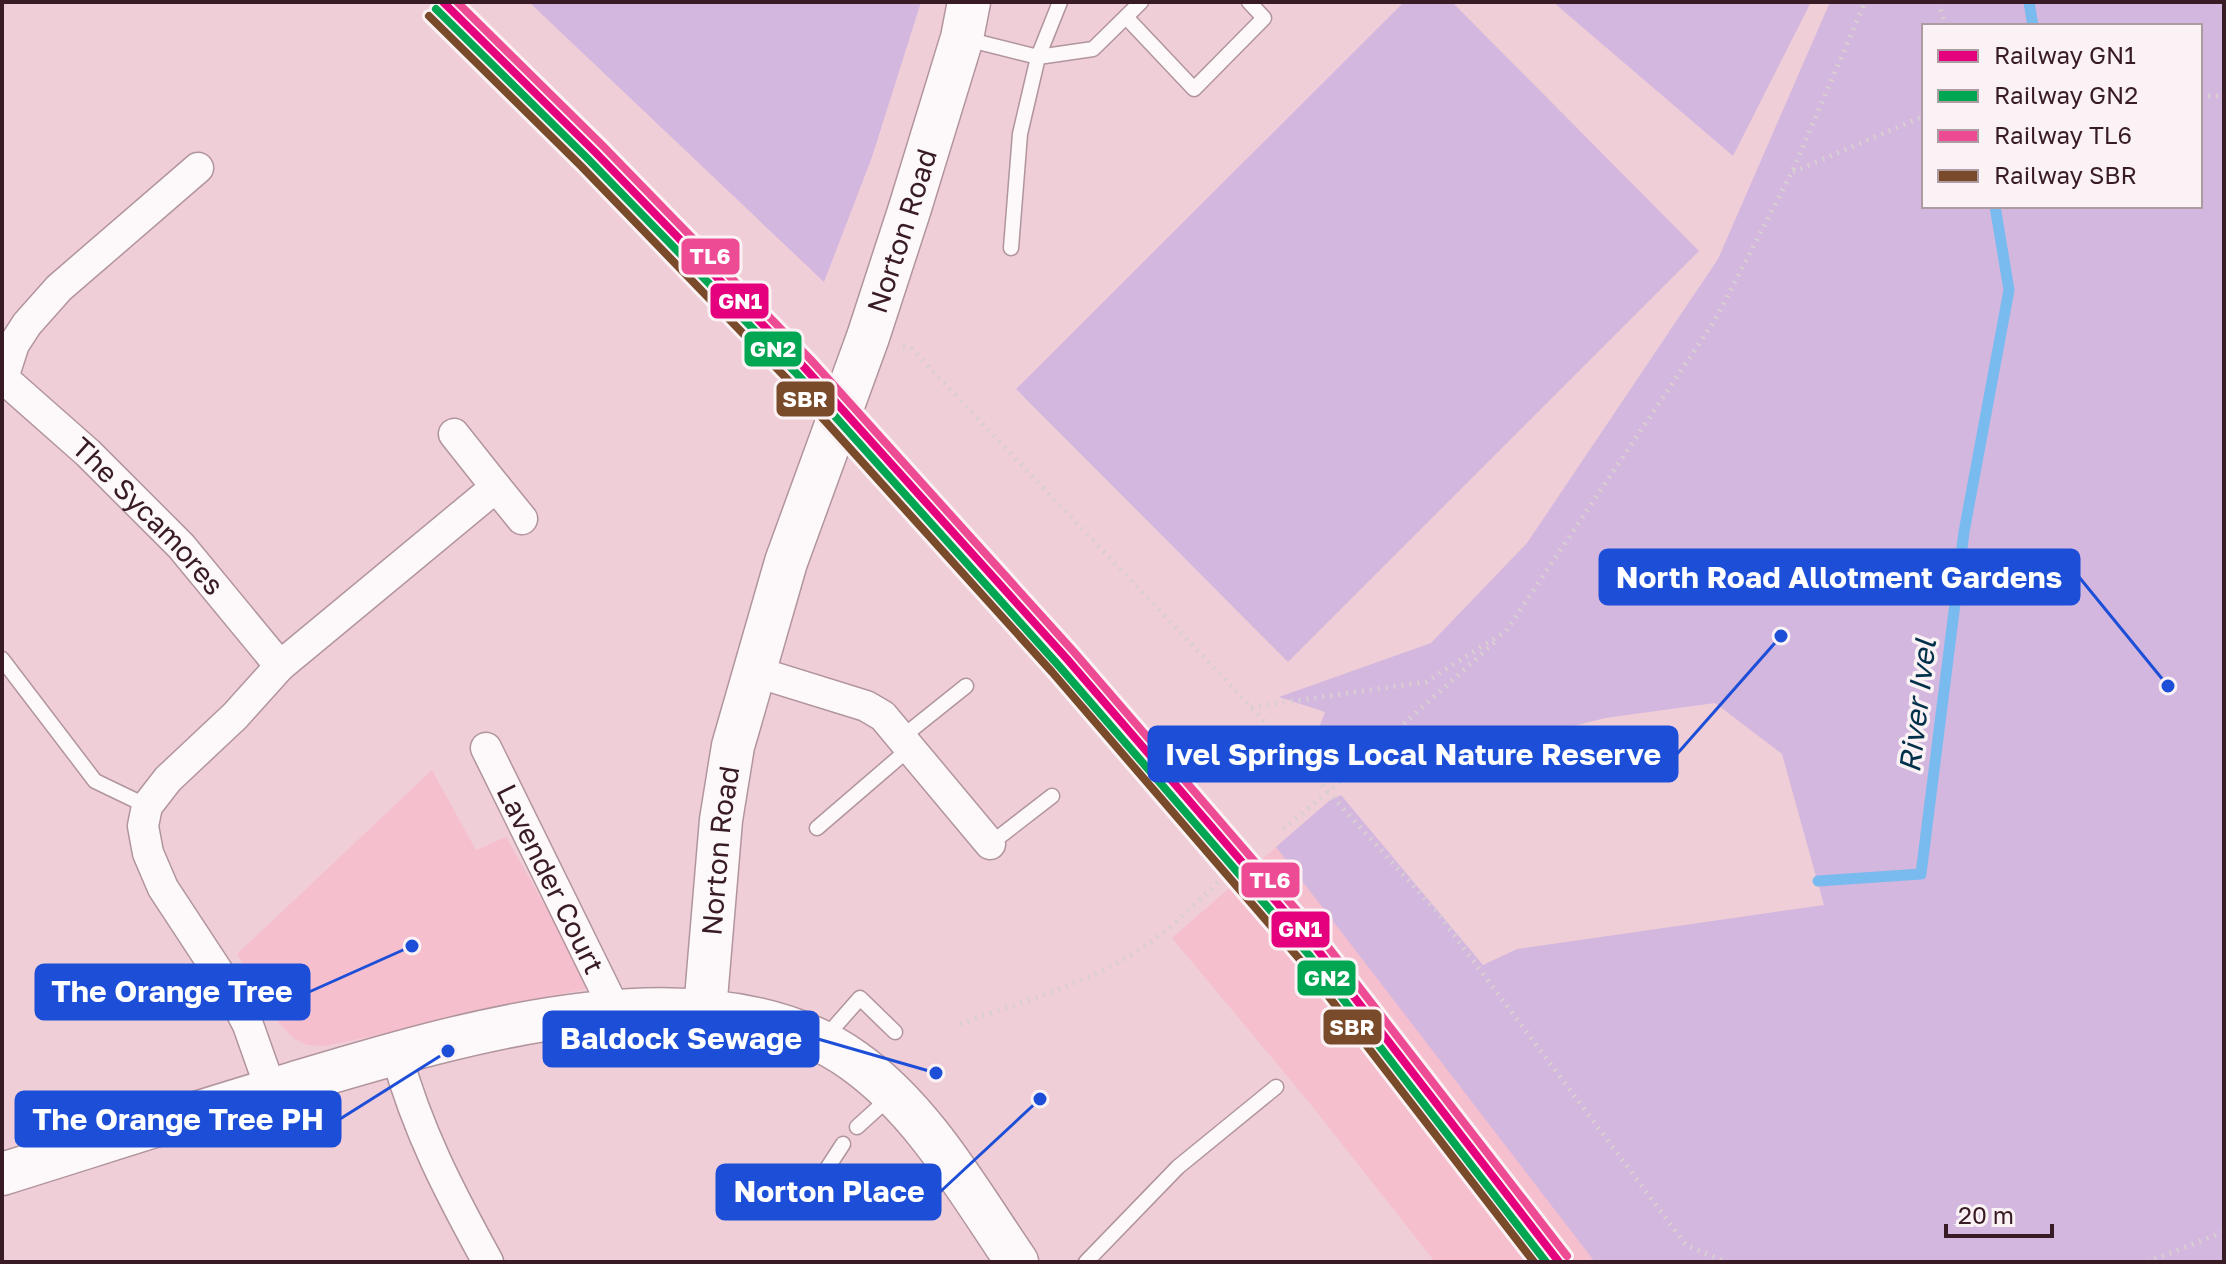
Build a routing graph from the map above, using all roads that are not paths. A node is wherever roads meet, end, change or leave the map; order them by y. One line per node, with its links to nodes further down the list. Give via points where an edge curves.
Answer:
1 (1060, 2): 6 (lane)
2 (1141, 2): 4 (lane)
3 (1249, 2): 4 (lane, via 1264,18 1194,89)
4 (1126, 17): 6 (lane, via 1093,49)
5 (965, 20): 6 (lane); 15 (street, Norton Road, via 868,337 786,562)
6 (1038, 57): 8 (lane, via 1020,134)
7 (198, 168): 9 (street, The Sycamores, via 59,288 14,344)
8 (1011, 248)
9 (3, 378): 14 (street, The Sycamores, via 181,546)
10 (454, 434): 11 (street)
11 (496, 487): 12 (street); 14 (street)
12 (522, 519)
13 (2, 659): 20 (lane, via 95,781)
14 (280, 666): 20 (street)
15 (753, 671): 17 (street, via 866,706 883,716); 23 (street, Norton Road, via 721,820)
16 (966, 686): 17 (lane)
17 (905, 743): 21 (lane); 22 (street)
18 (486, 748): 24 (street, Lavender Court)
19 (1052, 796): 22 (lane)
20 (147, 806): 29 (street, via 143,826 148,853 163,888 230,990)
21 (817, 828)
22 (990, 844)
23 (705, 1010): 24 (street); 26 (street, via 776,1022)
24 (616, 1012): 27 (street, via 547,1019)
25 (895, 1032): 26 (lane, via 860,998)
26 (821, 1042): 30 (street, via 853,1060)
27 (396, 1053): 29 (street); 35 (street, via 436,1164)
28 (1276, 1087): 37 (lane, via 1178,1167)
29 (271, 1090): 33 (street)
30 (892, 1095): 31 (lane); 36 (street, via 937,1144)
31 (857, 1127)
32 (843, 1144): 34 (lane)
33 (2, 1174)
34 (804, 1204)
35 (488, 1262)
36 (1017, 1262)
37 (1086, 1262)

